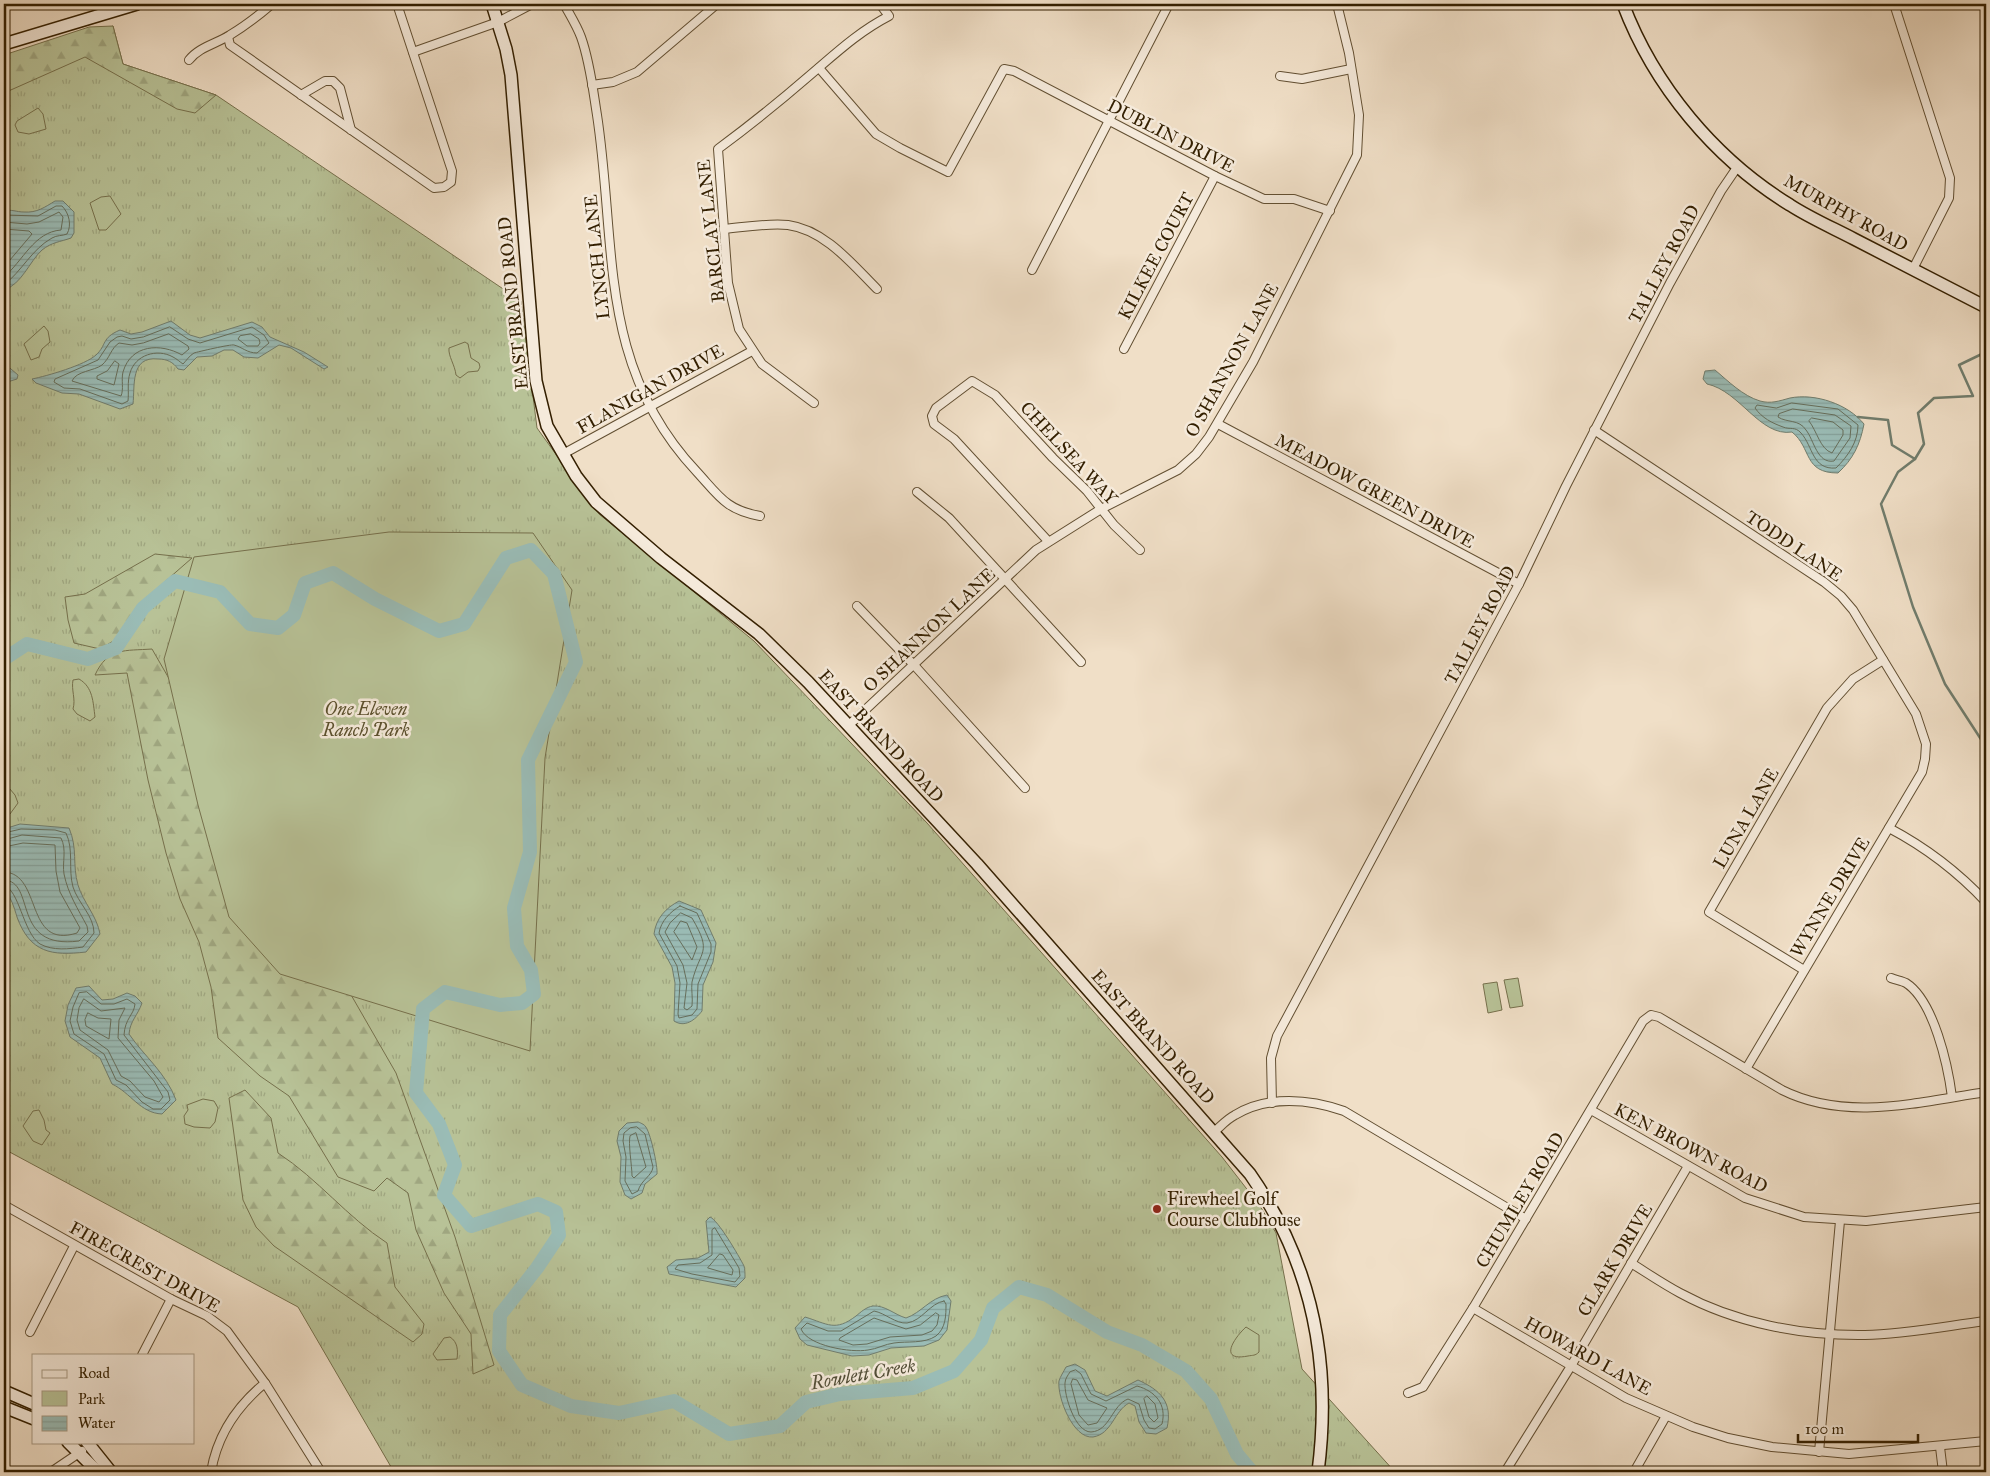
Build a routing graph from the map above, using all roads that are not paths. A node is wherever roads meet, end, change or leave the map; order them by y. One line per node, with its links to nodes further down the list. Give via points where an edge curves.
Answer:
1 (137, 4): 15 (main road)
2 (272, 4): 14 (street)
3 (397, 4): 16 (street)
4 (492, 4): 13 (main road, EAST BRAND ROAD)
5 (532, 4): 13 (street)
6 (564, 4): 21 (street, LYNCH LANE, via 581,37)
7 (717, 4): 21 (street, via 637,72 613,82)
8 (880, 4): 18 (street, BARCLAY LANE, via 889,16 850,39)
9 (1168, 4): 23 (street)
10 (1337, 4): 19 (street, O SHANNON LANE)
11 (1623, 4): 25 (main road, MURPHY ROAD, via 1662,80 1711,143)
12 (1894, 4): 30 (street, via 1950,178 1949,198)
13 (498, 22): 16 (street); 39 (main road, EAST BRAND ROAD, via 511,75 536,381 547,426)
14 (228, 37): 17 (street, via 202,49); 22 (street, via 230,45)
15 (4, 44)
16 (413, 52): 24 (street, via 452,171 451,182 434,188)
17 (189, 60)
18 (819, 68): 23 (street, DUBLIN DRIVE, via 876,134 948,172 1004,69 1014,71); 28 (street, BARCLAY LANE, via 718,149)
19 (1351, 69): 20 (street, via 1302,79); 27 (street, O SHANNON LANE, via 1359,114 1359,148)
20 (1280, 76)
21 (592, 85): 36 (street, LYNCH LANE, via 617,315 631,363)
22 (301, 95): 24 (street); 24 (street, via 325,81 333,81 340,88)
23 (1109, 121): 26 (street, DUBLIN DRIVE); 29 (street)
24 (351, 130)
25 (1738, 166): 30 (main road, MURPHY ROAD, via 1790,206); 38 (street, TALLEY ROAD, via 1695,238)
26 (1215, 176): 27 (street, DUBLIN DRIVE, via 1264,199 1294,199); 33 (street, KILKEE COURT)
27 (1330, 211): 37 (street, O SHANNON LANE)
28 (724, 229): 31 (street, via 768,224 790,225 811,232 832,245); 34 (street, BARCLAY LANE, via 732,302 739,329)
29 (1032, 270)
30 (1913, 270): 32 (main road, MURPHY ROAD)
31 (877, 288)
32 (1986, 307)
33 (1124, 349)
34 (752, 351): 35 (street, BARCLAY LANE, via 762,364); 36 (street, FLANIGAN DRIVE)
35 (814, 403)
36 (650, 406): 39 (street, FLANIGAN DRIVE); 42 (street, LYNCH LANE, via 683,458 724,501 740,512)
37 (1218, 424): 41 (street, O SHANNON LANE, via 1196,454 1178,470); 46 (street, MEADOW GREEN DRIVE)
38 (1594, 430): 46 (street, TALLEY ROAD); 48 (street, TODD LANE, via 1833,589 1853,610)
39 (563, 454): 51 (main road, EAST BRAND ROAD, via 596,502 655,553 759,634)
40 (917, 492): 45 (street, via 949,518)
41 (1101, 509): 43 (street, O SHANNON LANE); 43 (street, CHELSEA WAY, via 994,395 972,381 936,408 932,413 934,424 954,439); 44 (street, CHELSEA WAY)
42 (760, 516)
43 (1048, 541): 45 (street, O SHANNON LANE)
44 (1140, 550)
45 (1005, 580): 49 (street); 50 (street, O SHANNON LANE)
46 (1519, 584): 61 (street, TALLEY ROAD, via 1277,1036 1271,1058)
47 (856, 606): 50 (street)
48 (1883, 660): 52 (street, TODD LANE, via 1916,714); 56 (street, LUNA LANE, via 1853,679 1827,708 1709,912)
49 (1081, 662)
50 (914, 665): 51 (street, O SHANNON LANE); 53 (street)
51 (848, 726): 63 (main road, EAST BRAND ROAD, via 977,864)
52 (1924, 737): 54 (street, WYNNE DRIVE, via 1924,766)
53 (1025, 788)
54 (1889, 828): 55 (street, via 1936,857); 56 (street, WYNNE DRIVE)
55 (1986, 902)
56 (1804, 970): 58 (street, WYNNE DRIVE)
57 (1891, 978): 60 (street, via 1905,983 1915,992 1932,1021 1944,1052)
58 (1746, 1069): 60 (street, via 1797,1097 1838,1107 1870,1108); 62 (street, CHUMLEY ROAD, via 1651,1015 1643,1021)
59 (1986, 1092): 60 (street)
60 (1952, 1097)
61 (1272, 1103): 63 (street, via 1235,1115); 67 (street, via 1304,1101 1344,1111)
62 (1591, 1110): 64 (street, KEN BROWN ROAD); 67 (street, CHUMLEY ROAD)
63 (1214, 1132): 96 (main road, EAST BRAND ROAD, via 1269,1201 1298,1262 1316,1330 1323,1379 1323,1436)
64 (1688, 1166): 68 (street, KEN BROWN ROAD, via 1727,1189 1768,1206 1804,1217); 70 (street, CLARK DRIVE)
65 (4, 1205): 69 (street, FIRECREST DRIVE)
66 (1986, 1207): 68 (street, KEN BROWN ROAD, via 1892,1219)
67 (1526, 1219): 72 (street, CHUMLEY ROAD)
68 (1840, 1221): 75 (street)
69 (74, 1246): 71 (street, FIRECREST DRIVE); 74 (street)
70 (1631, 1264): 75 (street, via 1681,1294 1718,1310 1759,1323); 77 (street, CLARK DRIVE)
71 (171, 1299): 76 (street); 78 (street, FIRECREST DRIVE, via 207,1316 227,1331)
72 (1473, 1308): 77 (street, HOWARD LANE); 80 (street, CHUMLEY ROAD, via 1423,1387)
73 (1986, 1321): 75 (street, via 1896,1333)
74 (30, 1332)
75 (1830, 1334): 90 (street)
76 (143, 1354)
77 (1571, 1366): 83 (street, HOWARD LANE, via 1626,1398); 97 (street, CLARK DRIVE)
78 (265, 1383): 94 (street, via 246,1398 224,1430); 95 (street, FIRECREST DRIVE)
79 (4, 1392): 81 (main road)
80 (1408, 1393)
81 (32, 1403)
82 (4, 1407): 84 (main road)
83 (1666, 1416): 90 (street, HOWARD LANE, via 1728,1438); 98 (street)
84 (32, 1418)
85 (1986, 1441): 88 (street, HOWARD LANE)
86 (70, 1444): 89 (main road)
87 (88, 1444): 89 (street); 93 (main road)
88 (1940, 1447): 90 (street, HOWARD LANE, via 1849,1454); 99 (street)
89 (79, 1452): 91 (street); 92 (main road)
90 (1819, 1452)
91 (51, 1472)
92 (98, 1472)
93 (111, 1472)
94 (211, 1472)
95 (322, 1472)
96 (1318, 1472)
97 (1505, 1472)
98 (1634, 1472)
99 (1943, 1472)

